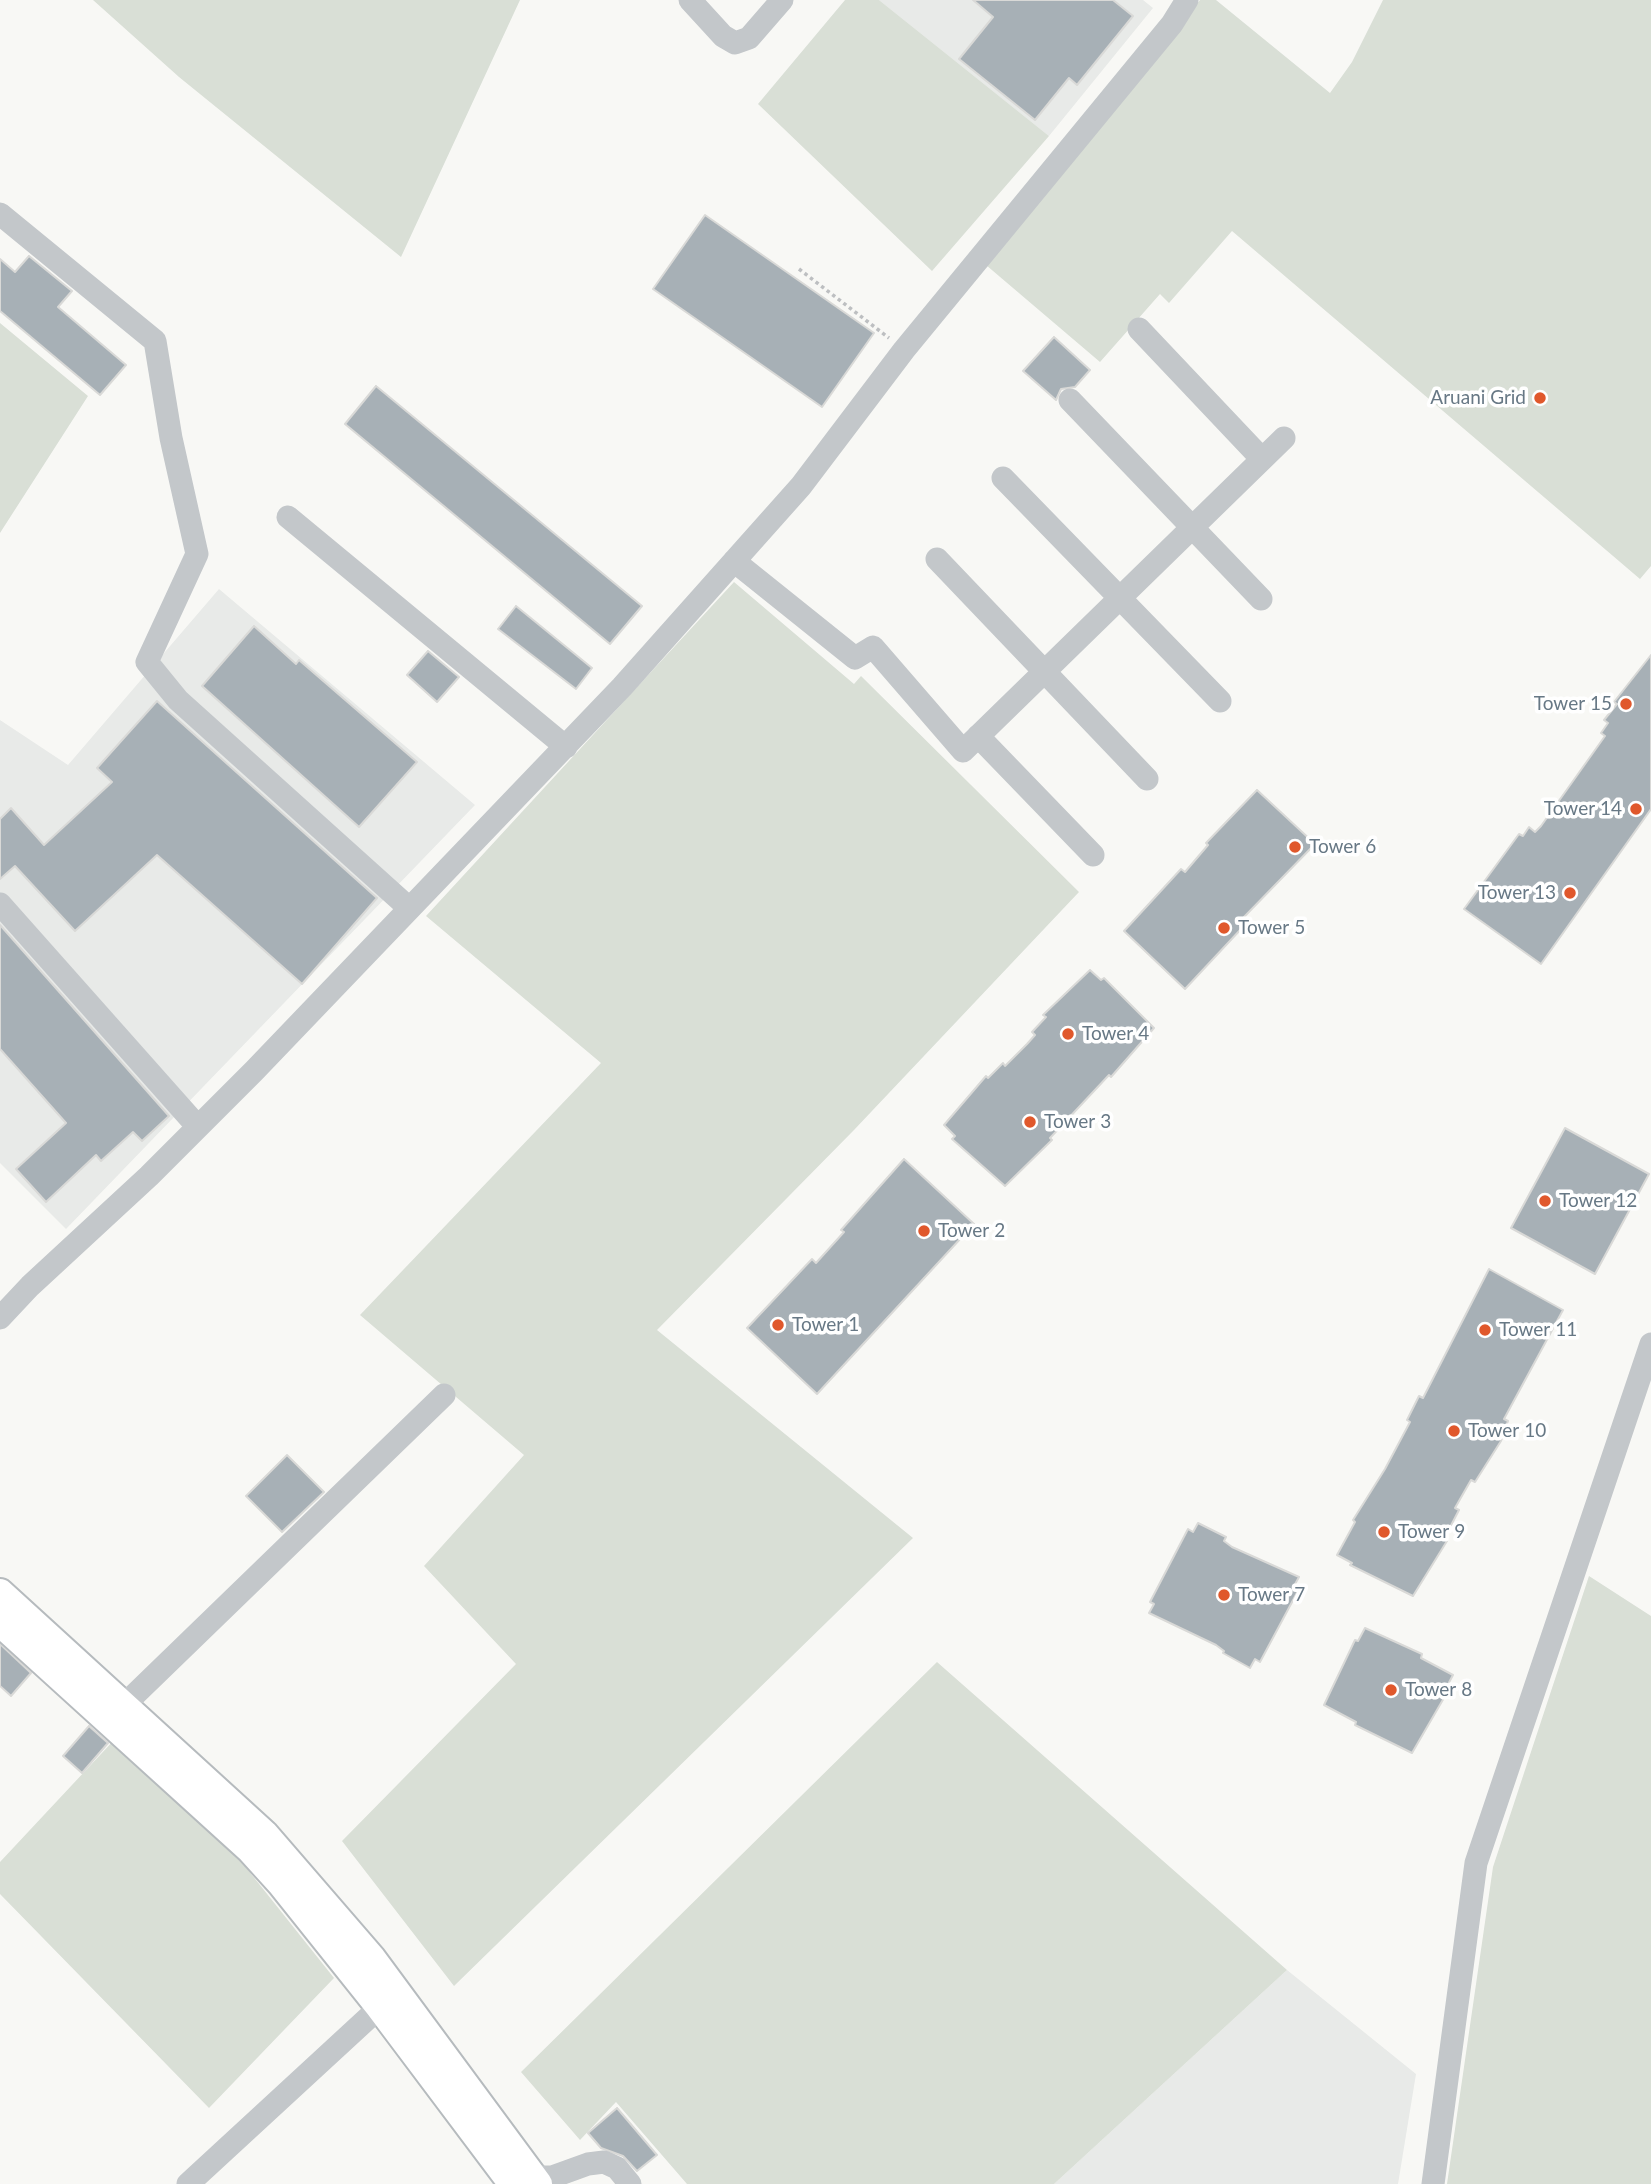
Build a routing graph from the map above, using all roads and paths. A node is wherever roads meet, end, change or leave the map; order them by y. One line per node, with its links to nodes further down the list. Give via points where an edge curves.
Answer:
1 (690, 0): 2 (street, via 735,43 750,38)
2 (782, 0)
3 (1187, 0): 7 (street)
4 (0, 214): 25 (street, via 155,341 197,554 147,662 178,700)
5 (799, 269): 7 (path)
6 (1139, 330): 10 (street)
7 (904, 350): 15 (street, via 801,486)
8 (1070, 400): 13 (street)
9 (1284, 438): 10 (street)
10 (1262, 460): 13 (street)
11 (1003, 478): 16 (street)
12 (288, 517): 21 (street)
13 (1192, 528): 16 (street); 17 (street)
14 (937, 559): 18 (street)
15 (734, 561): 20 (street, via 855,659 873,647 962,751); 21 (street)
16 (1119, 598): 18 (street); 19 (street)
17 (1261, 599)
18 (1044, 671): 20 (street); 22 (street)
19 (1220, 701)
20 (978, 736): 23 (street)
21 (566, 747): 25 (street)
22 (1147, 779)
23 (1093, 855)
24 (0, 904): 26 (street)
25 (409, 908): 26 (street)
26 (198, 1127): 27 (street)
27 (0, 1318)
28 (1651, 1344): 37 (street, via 1476,1863)
29 (444, 1395): 32 (street)
30 (0, 1593): 32 (main road)
31 (0, 1622): 33 (main road, via 251,1850)
32 (123, 1706): 34 (main road, via 273,1845 372,1959)
33 (380, 2007): 34 (main road); 35 (street)
34 (528, 2182): 36 (street, via 604,2162 617,2168)
35 (188, 2184)
36 (630, 2184)
37 (1433, 2184)

